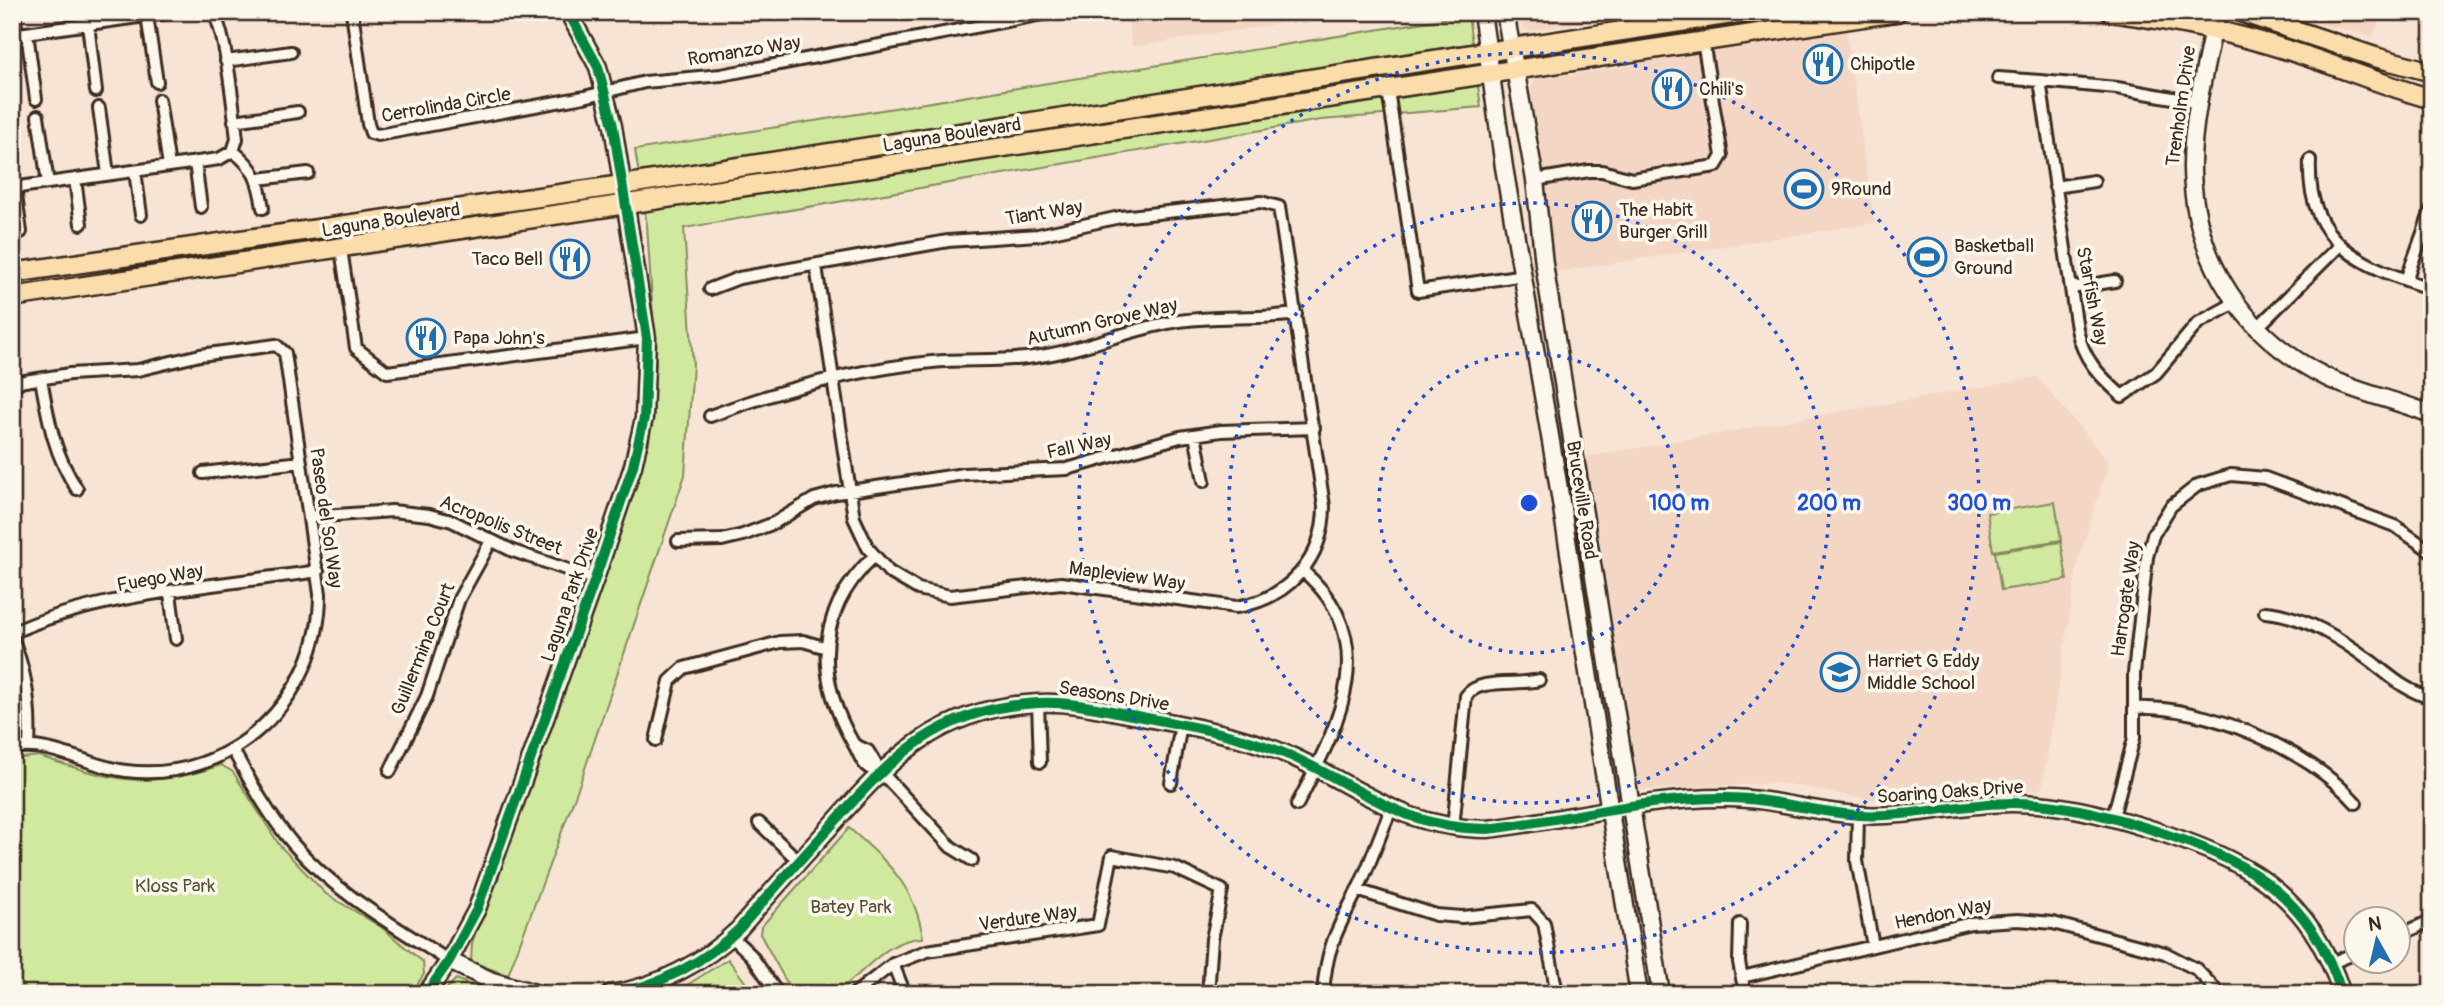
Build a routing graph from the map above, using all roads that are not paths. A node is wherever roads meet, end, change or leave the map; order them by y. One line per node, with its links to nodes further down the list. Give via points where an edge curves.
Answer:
1 (14, 12): 19 (street)
2 (75, 12): 17 (street)
3 (173, 12): 15 (street)
4 (213, 12): 24 (street, via 220,22)
5 (352, 12): 33 (street, Cerrolinda Circle, via 371,133)
6 (568, 12): 33 (street, Laguna Park Drive, via 598,67)
7 (1054, 12): 33 (street, Romanzo Way, via 721,75 655,80)
8 (1482, 12): 23 (street, Bruceville Road)
9 (1505, 12): 21 (street, Bruceville Road)
10 (1745, 12): 21 (main road, Laguna Boulevard)
11 (1897, 12): 16 (main road, Laguna Boulevard)
12 (2111, 12): 18 (main road, via 2165,19)
13 (2217, 12): 18 (street, Trenholm Drive)
14 (2241, 12): 26 (main road)
15 (141, 15): 17 (street); 30 (street)
16 (1852, 16): 20 (main road, Laguna Boulevard)
17 (82, 25): 19 (street); 32 (street)
18 (2213, 32): 35 (main road, via 2288,50 2376,84); 37 (street, Trenholm Drive)
19 (19, 34): 34 (street)
20 (1703, 41): 25 (main road, Laguna Boulevard); 51 (street, via 1722,156 1716,166 1632,179 1589,171)
21 (1510, 49): 23 (main road, Laguna Boulevard); 25 (street, Bruceville Road)
22 (291, 52): 24 (street)
23 (1486, 52): 27 (street, Bruceville Road); 54 (main road, Laguna Boulevard)
24 (226, 61): 41 (street)
25 (1514, 72): 27 (main road, Laguna Boulevard); 51 (street, Bruceville Road)
26 (2432, 72)
27 (1489, 75): 31 (main road, Laguna Boulevard); 69 (street, Bruceville Road)
28 (1998, 78): 29 (street)
29 (2039, 81): 37 (street, via 2117,88); 55 (street, Starfish Way)
30 (157, 82)
31 (1388, 90): 57 (main road, Laguna Boulevard); 69 (street, via 1418,291)
32 (96, 91)
33 (605, 92): 54 (street, Laguna Park Drive)
34 (36, 99)
35 (2432, 99)
36 (159, 100): 45 (street)
37 (2201, 103): 76 (street, Trenholm Drive, via 2192,157 2195,205 2212,263)
38 (99, 108): 48 (street)
39 (298, 112): 41 (street)
40 (38, 116): 53 (street)
41 (234, 121): 42 (street)
42 (233, 151): 44 (street, via 219,159); 50 (street, via 250,164)
43 (2310, 160): 65 (street, via 2314,204)
44 (195, 162): 45 (street); 58 (street)
45 (169, 166): 46 (street)
46 (135, 171): 48 (street); 62 (street)
47 (308, 173): 50 (street)
48 (108, 174): 49 (street)
49 (75, 179): 53 (street); 63 (street)
50 (258, 179): 60 (street)
51 (1535, 180): 121 (street, Bruceville Road, via 1544,264)
52 (2094, 181): 55 (street)
53 (48, 183): 56 (street)
54 (622, 186): 57 (street, Laguna Park Drive); 68 (main road, Laguna Boulevard)
55 (2055, 187): 72 (street, Starfish Way)
56 (14, 188): 64 (street)
57 (625, 206): 66 (main road, Laguna Boulevard); 79 (street, Laguna Park Drive)
58 (201, 207)
59 (1279, 207): 67 (street, Tiant Way, via 1261,202 1120,217 1038,235 948,241); 77 (street, Mapleview Way)
60 (262, 208)
61 (2432, 208): 71 (street)
62 (141, 215)
63 (81, 224)
64 (21, 232)
65 (2339, 246): 71 (street, via 2366,265); 78 (street)
66 (341, 249): 75 (main road, Laguna Boulevard); 79 (street, via 356,348 387,372)
67 (816, 266): 73 (street, Tiant Way, via 739,278); 80 (street, Mapleview Way)
68 (12, 273)
69 (1524, 275): 123 (street, Bruceville Road)
70 (2115, 281): 72 (street)
71 (2406, 281): 74 (street)
72 (2071, 288): 76 (street, Starfish Way, via 2083,351 2094,370 2122,396 2163,366 2198,323)
73 (710, 289)
74 (2432, 289)
75 (12, 297)
76 (2235, 303): 78 (street, Trenholm Drive)
77 (1296, 314): 80 (street, Autumn Grove Way, via 1253,320 1174,321 1058,353 929,362); 85 (street, Mapleview Way)
78 (2256, 329): 83 (street, Trenholm Drive, via 2328,378)
79 (647, 338): 99 (street, Laguna Park Drive, via 647,393 639,442)
80 (833, 377): 84 (street, Autumn Grove Way); 91 (street, Mapleview Way)
81 (41, 379): 82 (street, Paseo del Sol Way); 87 (street, Paseo del Sol Way, via 127,372 200,355 276,345 285,353); 90 (street, via 51,434)
82 (12, 383)
83 (2432, 415)
84 (710, 416)
85 (1314, 428): 86 (street, Fall Way); 98 (street, Mapleview Way, via 1324,518 1320,541)
86 (1195, 435): 89 (street); 91 (street, Fall Way, via 1067,469 964,474)
87 (301, 462): 88 (street); 92 (street, Paseo del Sol Way)
88 (203, 473)
89 (1204, 481)
90 (77, 489)
91 (850, 491): 94 (street, Fall Way, via 814,499 743,536); 96 (street, Mapleview Way, via 858,528)
92 (310, 517): 93 (street, Acropolis Street, via 417,512 453,521); 97 (street, Paseo del Sol Way)
93 (492, 541): 99 (street, Acropolis Street); 116 (street, Guillermina Court, via 459,599 427,695)
94 (678, 541)
95 (2432, 552): 108 (street, Harrogate Way, via 2395,526 2265,478 2231,475 2198,485 2163,515 2149,546)
96 (874, 556): 98 (street, Mapleview Way, via 908,584 939,595 1061,583 1224,607 1269,597); 104 (street, via 843,594)
97 (318, 571): 100 (street, Fuego Way); 113 (street, Paseo del Sol Way, via 319,618 302,676 275,716)
98 (1303, 571): 115 (street, via 1332,609 1348,666 1341,714)
99 (595, 579): 137 (street, Laguna Park Drive, via 477,909)
100 (170, 593): 102 (street, Fuego Way, via 47,618); 103 (street)
101 (2265, 612): 106 (street, via 2284,613 2325,631 2398,683)
102 (12, 636): 111 (street, Fuego Way, via 29,700)
103 (176, 639)
104 (827, 648): 110 (street, via 803,641 780,642 684,668 670,681); 117 (street, via 834,707 861,761 871,771)
105 (1539, 680): 127 (street, via 1470,689)
106 (2432, 698)
107 (1038, 703): 109 (street, Seasons Drive, via 1085,706); 114 (street); 117 (street, Seasons Drive, via 960,719 917,741)
108 (2134, 708): 119 (street, via 2173,710 2261,737 2322,772); 125 (street, Harrogate Way, via 2132,748)
109 (1181, 724): 115 (street, Seasons Drive, via 1237,736); 118 (street)
110 (656, 740)
111 (29, 746): 112 (street, Paseo del Sol Way); 113 (street, Paseo del Sol Way, via 140,772 199,764)
112 (12, 748)
113 (233, 750): 137 (street, via 273,818 309,861 343,891)
114 (1040, 762)
115 (1315, 768): 120 (street); 122 (street, Seasons Drive)
116 (390, 771)
117 (880, 771): 128 (street, via 951,847); 129 (street, Seasons Drive)
118 (1171, 783)
119 (2356, 803)
120 (1297, 805)
121 (1629, 808): 123 (street, Soaring Oaks Drive); 124 (street, Soaring Oaks Drive, via 1749,798); 151 (street, Bruceville Road)
122 (1391, 810): 127 (street, Seasons Drive); 130 (street)
123 (1611, 812): 127 (street, Seasons Drive, via 1487,829); 150 (street, Bruceville Road)
124 (1858, 815): 125 (street, Soaring Oaks Drive, via 2011,803 2060,806); 135 (street, via 1857,862)
125 (2113, 817): 138 (street, Soaring Oaks Drive, via 2202,846 2245,866 2291,904)
126 (759, 823): 129 (street)
127 (1452, 828)
128 (972, 860)
129 (799, 861): 134 (street, Seasons Drive)
130 (1357, 890): 148 (street, via 1335,930); 149 (street, via 1436,915 1532,910 1544,923)
131 (2432, 920): 133 (street)
132 (1740, 924): 140 (street)
133 (2412, 930)
134 (732, 936): 143 (street, Seasons Drive, via 709,955 668,976); 144 (street)
135 (1873, 946): 140 (street, Hendon Way); 153 (street, Hendon Way, via 1971,923 2041,921 2165,953 2196,969)
136 (2342, 959): 138 (street)
137 (449, 961): 141 (street, Laguna Park Drive); 142 (street, via 492,981)
138 (2330, 963): 154 (street, Soaring Oaks Drive)
139 (893, 964): 145 (street, Verdure Way); 146 (street); 147 (street, Verdure Way, via 938,948 1098,925 1112,856 1175,869 1222,890)
140 (1742, 977): 152 (street)
141 (426, 994)
142 (539, 994)
143 (610, 994)
144 (778, 994)
145 (854, 994)
146 (905, 994)
147 (1208, 994)
148 (1323, 994)
149 (1557, 994)
150 (1639, 994)
151 (1661, 994)
152 (1745, 994)
153 (2220, 994)
154 (2342, 994)

